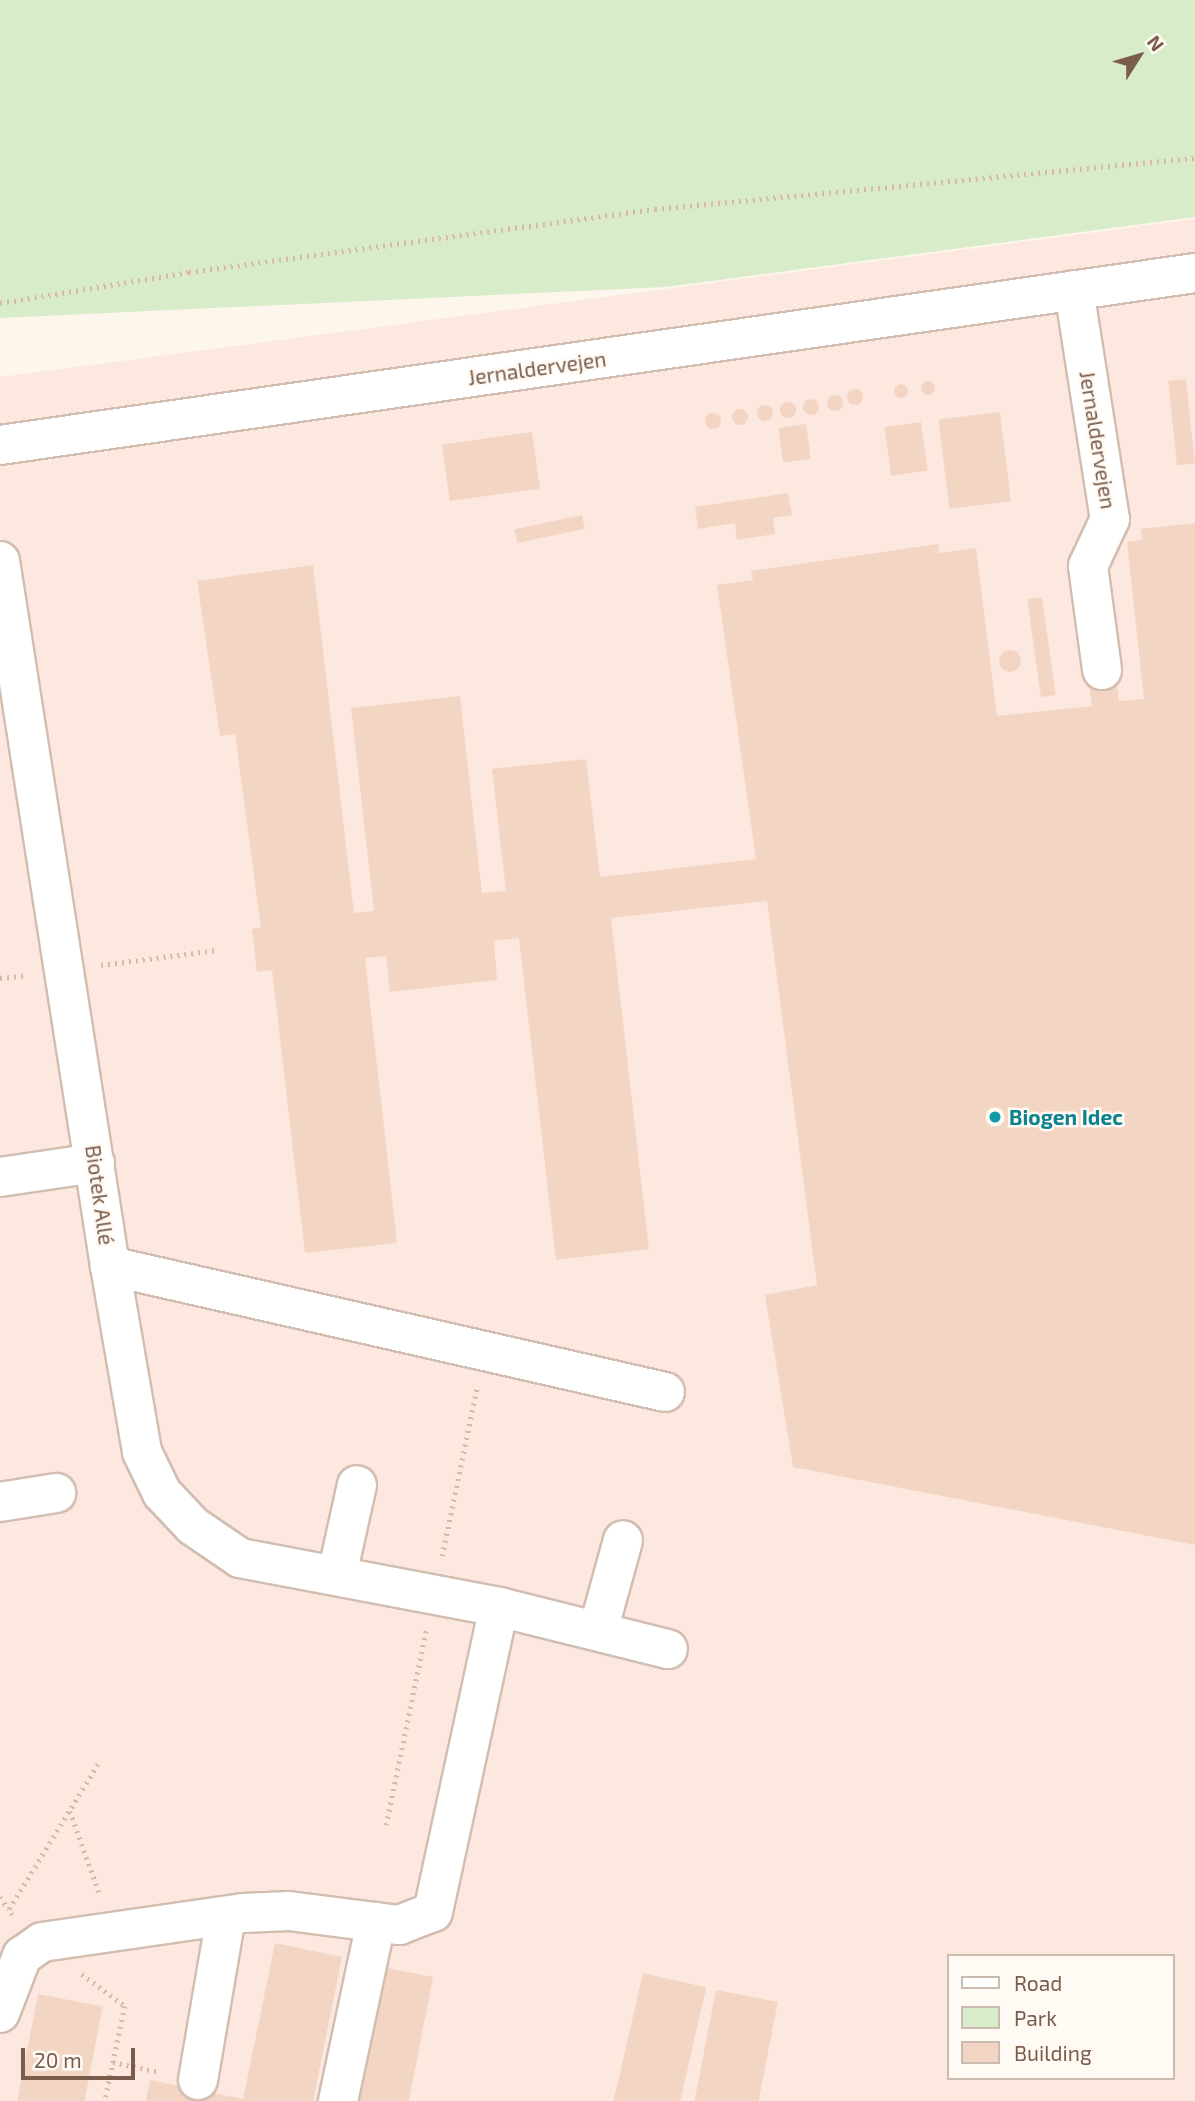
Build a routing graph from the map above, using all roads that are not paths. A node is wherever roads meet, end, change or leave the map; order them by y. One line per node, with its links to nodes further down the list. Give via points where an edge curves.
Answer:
1 (1195, 273): 2 (street, Jernaldervejen)
2 (1074, 290): 3 (street, Jernaldervejen); 6 (street, Jernaldervejen, via 1110,519 1088,566)
3 (0, 445)
4 (0, 561): 5 (street, Biotek Allé)
5 (7, 656): 7 (street, Biotek Allé, via 65,969)
6 (1102, 670)
7 (95, 1163): 8 (street); 9 (street, Biotek Allé)
8 (0, 1177)
9 (110, 1266): 10 (street, Biotek Allé); 15 (street, via 142,1452 162,1493 193,1526 240,1558)
10 (665, 1392)
11 (357, 1485): 15 (street)
12 (55, 1493): 13 (street)
13 (0, 1502)
14 (623, 1540): 17 (street)
15 (337, 1575): 16 (street)
16 (499, 1607): 17 (street); 20 (street, via 438,1903 421,1920 399,1925)
17 (598, 1631): 18 (street)
18 (668, 1649)
19 (226, 1916): 20 (street, via 289,1912); 21 (street, via 42,1942 22,1956); 22 (street)
20 (376, 1922): 23 (street)
21 (0, 2013)
22 (198, 2080)
23 (338, 2101)

